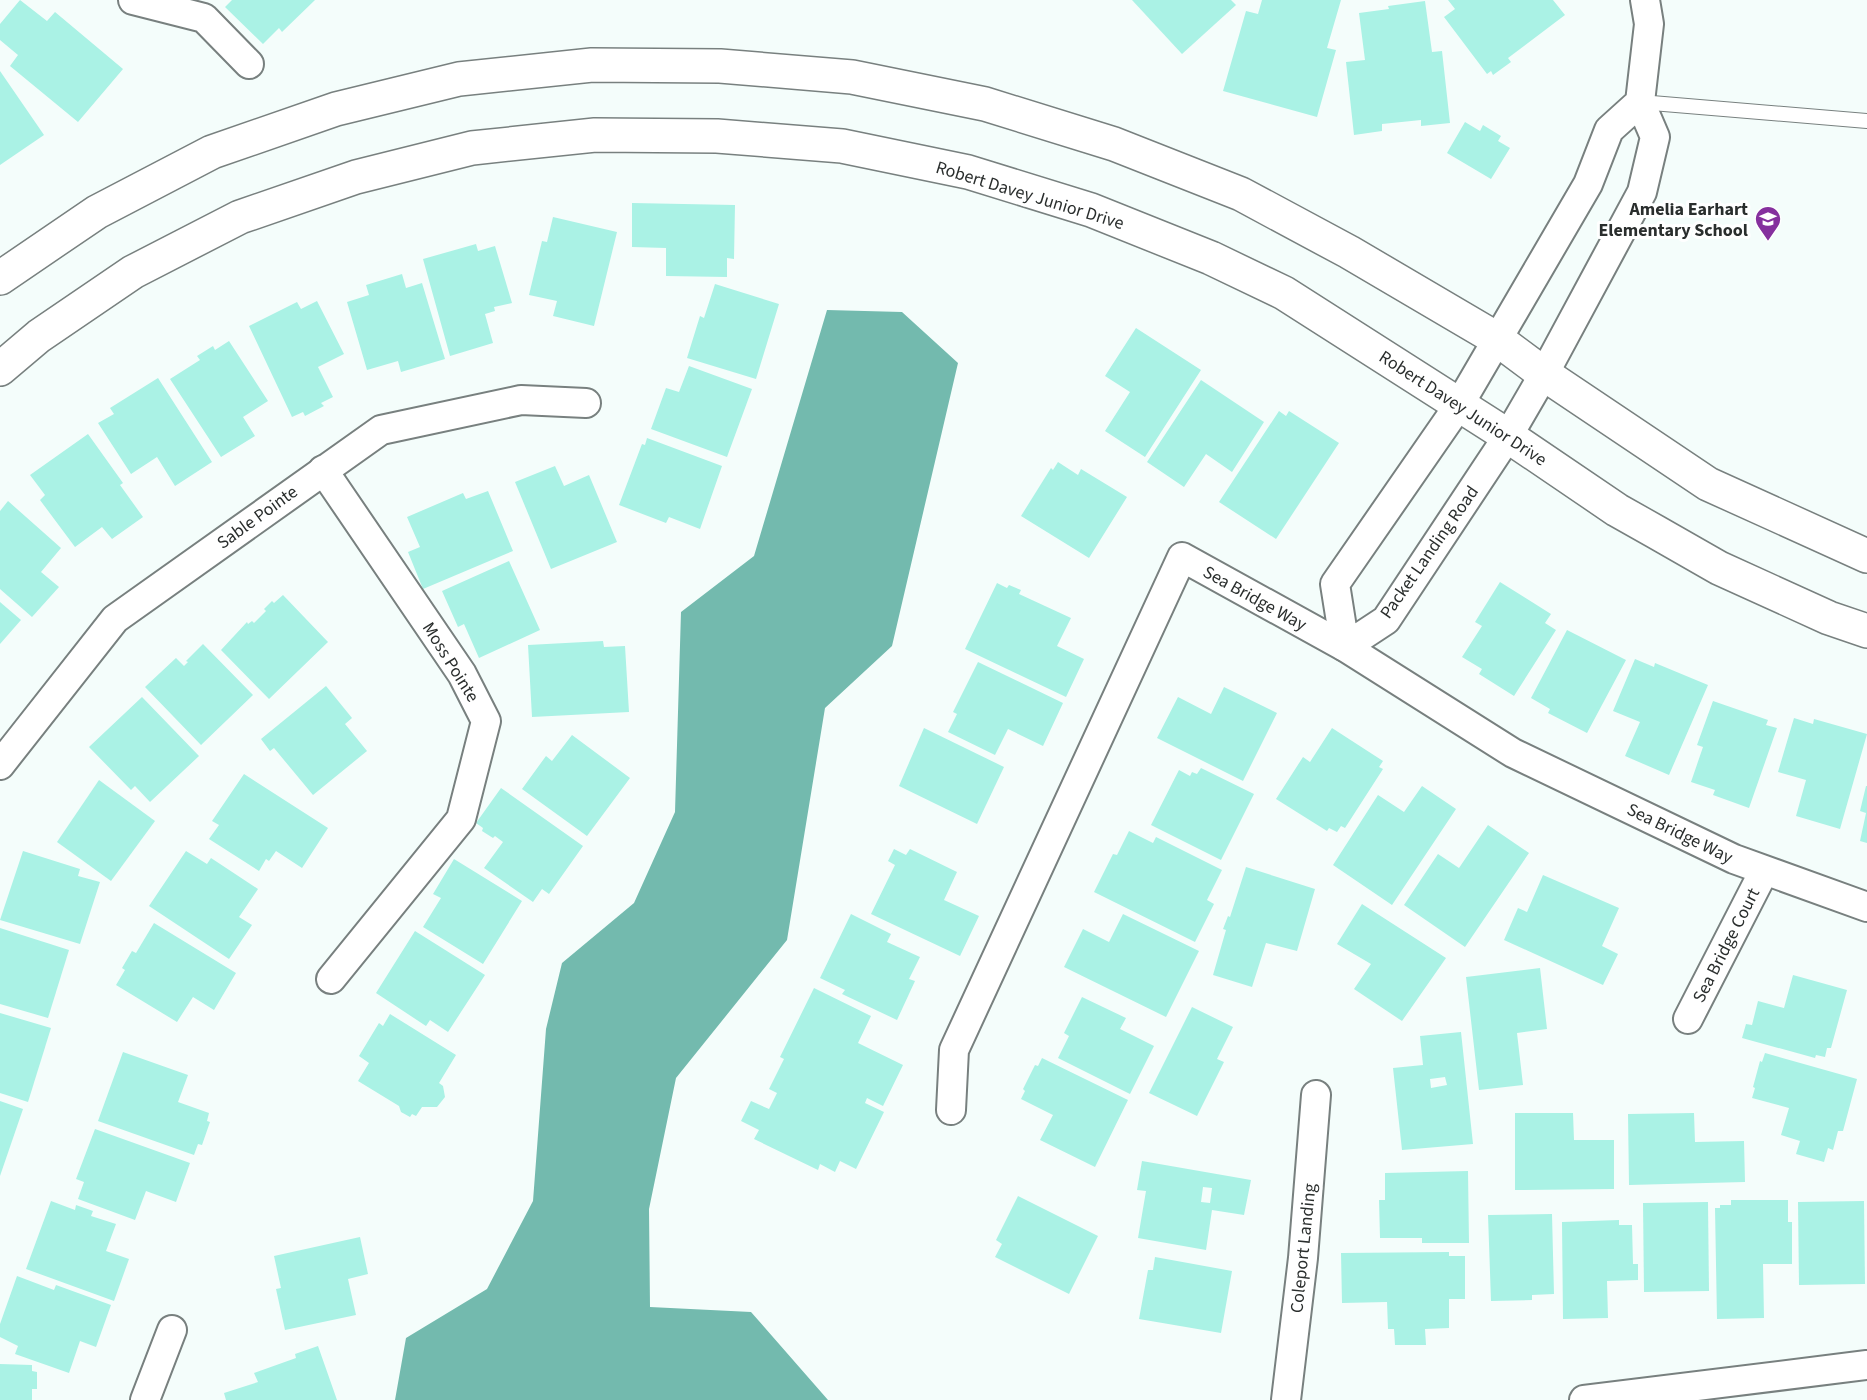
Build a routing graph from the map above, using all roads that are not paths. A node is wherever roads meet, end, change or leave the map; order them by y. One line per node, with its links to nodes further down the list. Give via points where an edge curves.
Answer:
1 (133, 0): 3 (street, via 204,18)
2 (1646, 0): 4 (street, Packet Landing Road, via 1649,24)
3 (249, 64)
4 (1640, 102): 5 (lane); 7 (street, via 1610,130 1587,184); 9 (street, Packet Landing Road, via 1655,137 1642,192)
5 (1867, 121)
6 (0, 278): 7 (main road, via 97,212 212,152 336,109 459,79 592,65 720,66 852,77 985,104 1114,144 1241,194)
7 (1497, 339): 9 (main road); 11 (street)
8 (0, 369): 11 (main road, Robert Davey Junior Drive, via 39,336 133,272 240,217 356,177 472,148 595,135 717,136 842,146 968,172 1091,210 1211,258 1284,293)
9 (1544, 374): 12 (street, Packet Landing Road); 14 (main road, via 1708,484)
10 (586, 403): 13 (street, Sable Pointe, via 521,400 381,430)
11 (1459, 405): 12 (main road, Robert Davey Junior Drive); 16 (street, via 1335,584)
12 (1508, 436): 15 (main road, Robert Davey Junior Drive, via 1617,510 1719,568); 16 (street, Packet Landing Road, via 1386,620)
13 (323, 470): 17 (street, Sable Pointe, via 115,619); 20 (street, Moss Pointe, via 462,674 486,721 461,819)
14 (1867, 556)
15 (1867, 631)
16 (1345, 647): 18 (street, Sea Bridge Way, via 1513,753); 23 (street, Sea Bridge Way, via 1182,557 954,1050)
17 (0, 765)
18 (1764, 872): 19 (street, Sea Bridge Way); 21 (street, Sea Bridge Court)
19 (1867, 907)
20 (331, 979)
21 (1688, 1019)
22 (1316, 1095): 27 (street, Coleport Landing, via 1303,1258)
23 (951, 1110)
24 (172, 1330): 26 (street)
25 (1867, 1365): 28 (street)
26 (145, 1400)
27 (1286, 1400)
28 (1584, 1400)

